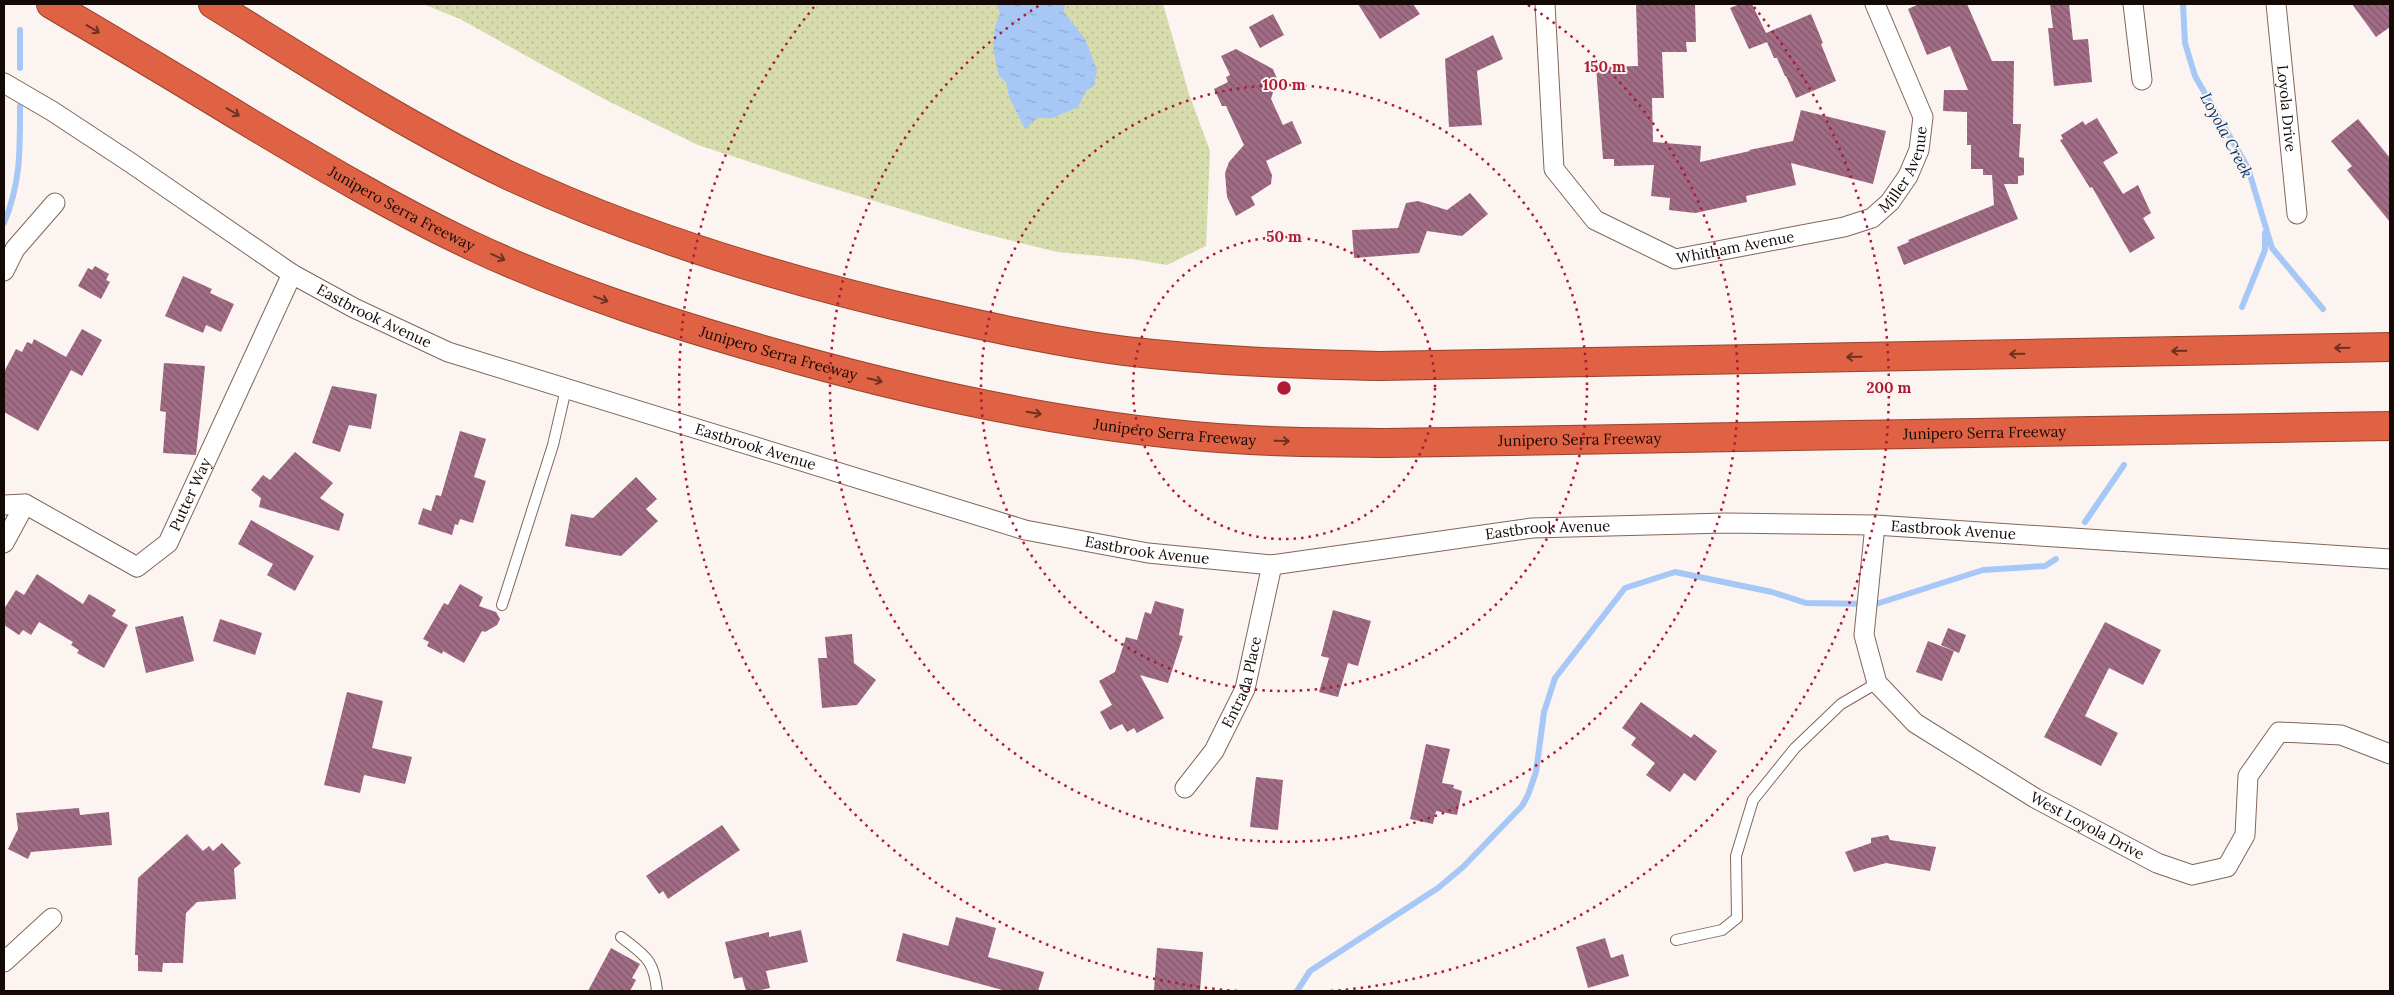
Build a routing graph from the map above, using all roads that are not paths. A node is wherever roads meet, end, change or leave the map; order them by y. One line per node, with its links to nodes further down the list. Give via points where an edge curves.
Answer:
1 (51, 4): 16 (highway, Junipero Serra Freeway, one-way to 16, via 387,203 556,282 644,315 725,339 855,375 984,404 1108,426 1249,440 1386,443)
2 (213, 4): 14 (highway, one-way to 2, via 1380,366 1253,362 1125,351 1004,330 878,302 752,267 596,212 510,176 430,134)
3 (1545, 4): 11 (street, Whitham Avenue, via 1554,169 1595,220 1675,259 1844,227)
4 (1876, 4): 11 (street, Miller Avenue, via 1923,117 1919,150 1908,176 1890,202)
5 (2133, 4): 7 (street)
6 (2276, 4): 10 (street, Loyola Drive)
7 (2142, 80)
8 (4, 83): 13 (street, Eastbrook Avenue, via 131,163)
9 (55, 202): 12 (street, via 15,249)
10 (2297, 214)
11 (1872, 218)
12 (4, 271)
13 (292, 274): 15 (street, Eastbrook Avenue, via 354,308 448,352); 17 (street, Putter Way, via 168,544 136,567)
14 (2390, 347)
15 (566, 389): 22 (street, Eastbrook Avenue, via 1025,530 1148,553); 23 (lane, via 553,445)
16 (2390, 426)
17 (26, 504): 18 (street); 20 (street)
18 (4, 505)
19 (1875, 525): 21 (street, Eastbrook Avenue); 22 (street, Eastbrook Avenue, via 1726,523 1532,528); 24 (street, West Loyola Drive, via 1864,635)
20 (4, 543)
21 (2390, 559)
22 (1272, 565): 26 (street, Entrada Place, via 1245,689 1214,752)
23 (502, 605)
24 (1877, 683): 25 (street, West Loyola Drive, via 1915,723 2035,798 2157,863 2192,875 2227,867 2245,835 2248,776 2279,732 2341,735); 29 (lane, via 1841,704 1795,748 1753,800 1736,856 1737,918 1722,930)
25 (2390, 754)
26 (1185, 788)
27 (52, 918): 30 (street)
28 (621, 937): 31 (lane, via 648,958 655,972)
29 (1676, 940)
30 (4, 962)
31 (658, 991)

